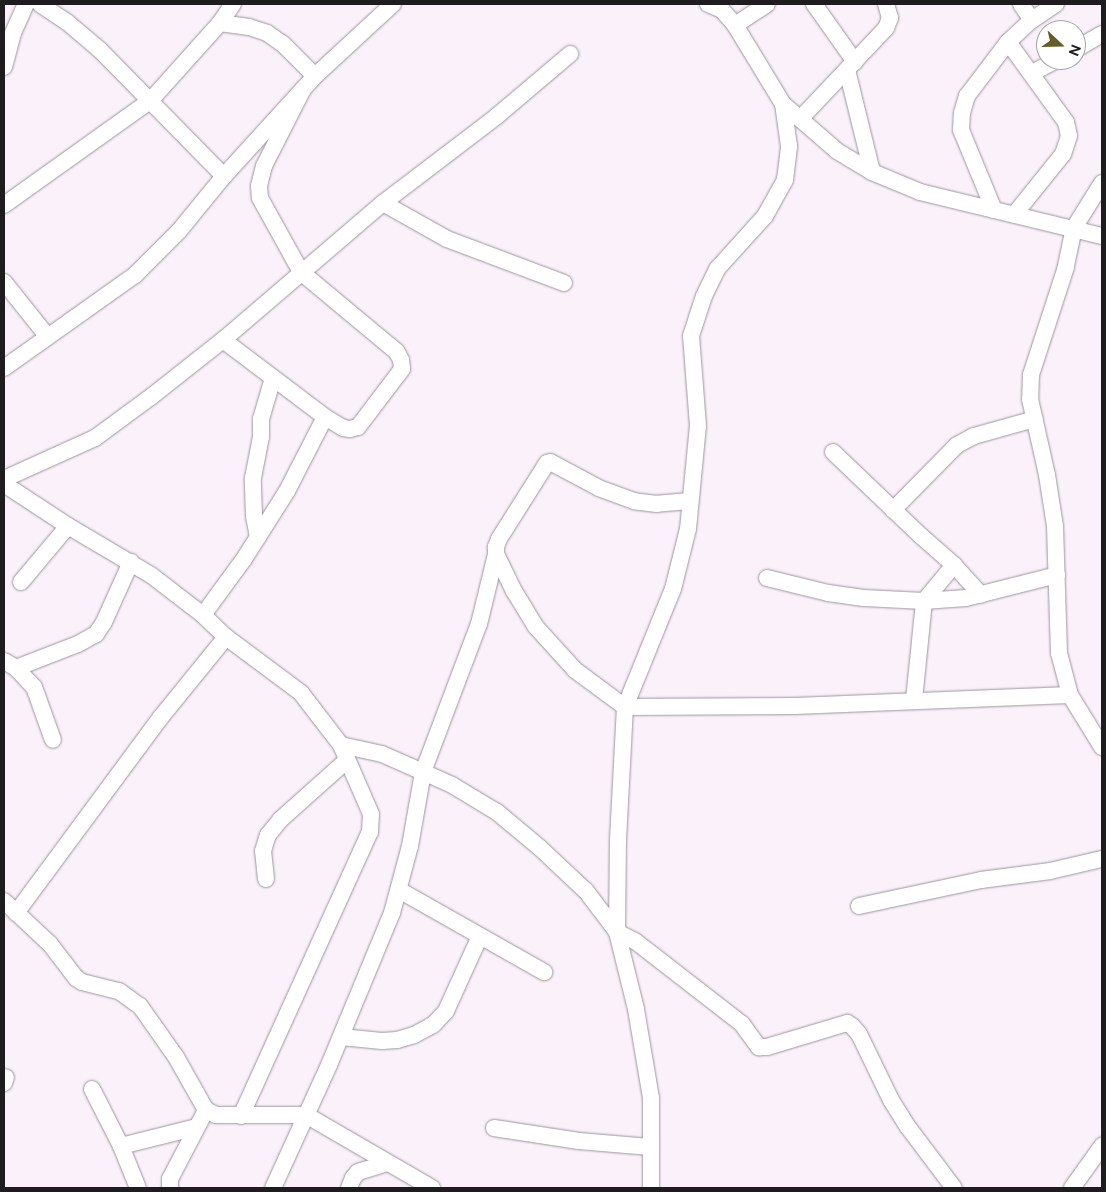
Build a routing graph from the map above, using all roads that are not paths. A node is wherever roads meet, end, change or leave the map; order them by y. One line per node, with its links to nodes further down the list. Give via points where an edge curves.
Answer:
1 (26, 4): 19 (street, via 13,32)
2 (40, 4): 24 (street, via 100,50)
3 (232, 4): 12 (street)
4 (393, 4): 22 (street)
5 (708, 4): 13 (street, via 722,10)
6 (767, 4): 13 (street)
7 (814, 4): 18 (street)
8 (886, 4): 18 (street, via 890,18 886,28)
9 (1021, 4): 11 (street)
10 (1056, 4): 11 (street)
11 (1032, 20): 15 (street)
12 (220, 23): 22 (street, via 267,33); 24 (street)
13 (736, 25): 25 (street)
14 (1102, 34): 16 (street)
15 (1008, 42): 21 (street); 32 (street, via 967,96 961,130)
16 (1086, 43)
17 (570, 54): 30 (street, via 497,116)
18 (851, 66): 26 (street); 27 (street)
19 (4, 67)
20 (1038, 70): 21 (street)
21 (1032, 73): 33 (street, via 1066,122 1068,136 1063,154)
22 (315, 76): 23 (street)
23 (303, 89): 28 (street); 36 (street, via 264,166 259,186 260,198)
24 (150, 101): 28 (street); 31 (street)
25 (783, 104): 26 (street); 48 (street, via 789,146 785,180 765,216 717,269 704,296 692,336 698,426)
26 (800, 119): 27 (street, via 837,151)
27 (872, 172): 32 (street, via 920,192)
28 (224, 176): 39 (street, via 179,231 135,275)
29 (1102, 183): 34 (street)
30 (383, 203): 36 (street); 38 (street, via 447,239)
31 (4, 205)
32 (994, 210): 33 (street)
33 (1014, 215): 34 (street)
34 (1074, 228): 35 (street); 44 (street, via 1066,267 1031,375 1030,399)
35 (1102, 236)
36 (301, 272): 40 (street); 43 (street, via 397,352 401,360 402,369 358,427 343,428)
37 (4, 282): 39 (street)
38 (564, 283)
39 (48, 337): 41 (street)
40 (223, 340): 42 (street); 46 (street, via 95,438)
41 (4, 368)
42 (273, 378): 43 (street); 51 (street, via 261,418 261,438 253,478)
43 (325, 417): 51 (street, via 287,491)
44 (1035, 419): 49 (street, via 957,444); 55 (street, via 1047,474)
45 (833, 452): 49 (street)
46 (4, 479)
47 (4, 484): 50 (street)
48 (689, 501): 52 (street, via 657,504 634,501 599,488 550,462 499,539); 65 (street, via 688,529 674,589)
49 (893, 510): 54 (street)
50 (68, 526): 53 (street); 57 (street)
51 (258, 537): 60 (street)
52 (496, 554): 65 (street, via 536,626 575,670); 69 (street, via 479,624)
53 (130, 562): 60 (street); 62 (street, via 96,634 78,644)
54 (954, 565): 58 (street); 59 (street)
55 (1057, 575): 58 (street); 63 (street, via 1059,653)
56 (768, 578): 59 (street, via 828,593)
57 (21, 582)
58 (981, 595): 59 (street)
59 (924, 601): 64 (street)
60 (203, 614): 61 (street)
61 (226, 637): 68 (street, via 301,693); 75 (street, via 161,717)
62 (10, 664): 66 (street, via 34,687)
63 (1070, 695): 64 (street); 67 (street)
64 (914, 700): 65 (street, via 795,706)
65 (625, 707): 76 (street)
66 (53, 740)
67 (1102, 747)
68 (344, 752): 69 (street, via 382,754); 71 (street, via 268,835 263,851); 83 (street, via 371,814 370,832)
69 (423, 772): 72 (street); 76 (street, via 497,812 586,892)
70 (1102, 859): 74 (street)
71 (266, 879)
72 (399, 890): 77 (street); 79 (street)
73 (4, 901): 75 (street)
74 (859, 906)
75 (16, 913): 81 (street, via 50,944 76,978 118,991 140,1006 176,1057)
76 (617, 932): 88 (street, via 636,1009 651,1098); 96 (street, via 635,941 742,1024 759,1047 847,1023 852,1026 899,1114)
77 (480, 936): 78 (street); 79 (street, via 446,1011 433,1025 397,1040)
78 (544, 972)
79 (341, 1037): 82 (street)
80 (92, 1089): 86 (street)
81 (206, 1110): 83 (street, via 216,1115); 84 (street)
82 (306, 1115): 83 (street); 89 (street); 92 (street)
83 (241, 1116)
84 (197, 1127): 86 (street); 91 (street, via 170,1179)
85 (494, 1128): 88 (street, via 578,1141)
86 (120, 1146): 90 (street)
87 (1102, 1146): 97 (street)
88 (650, 1147): 95 (street)
89 (388, 1163): 93 (street, via 358,1172); 94 (street)
90 (138, 1188)
91 (170, 1188)
92 (273, 1188)
93 (349, 1188)
94 (432, 1188)
95 (650, 1188)
96 (954, 1188)
97 (1072, 1188)

